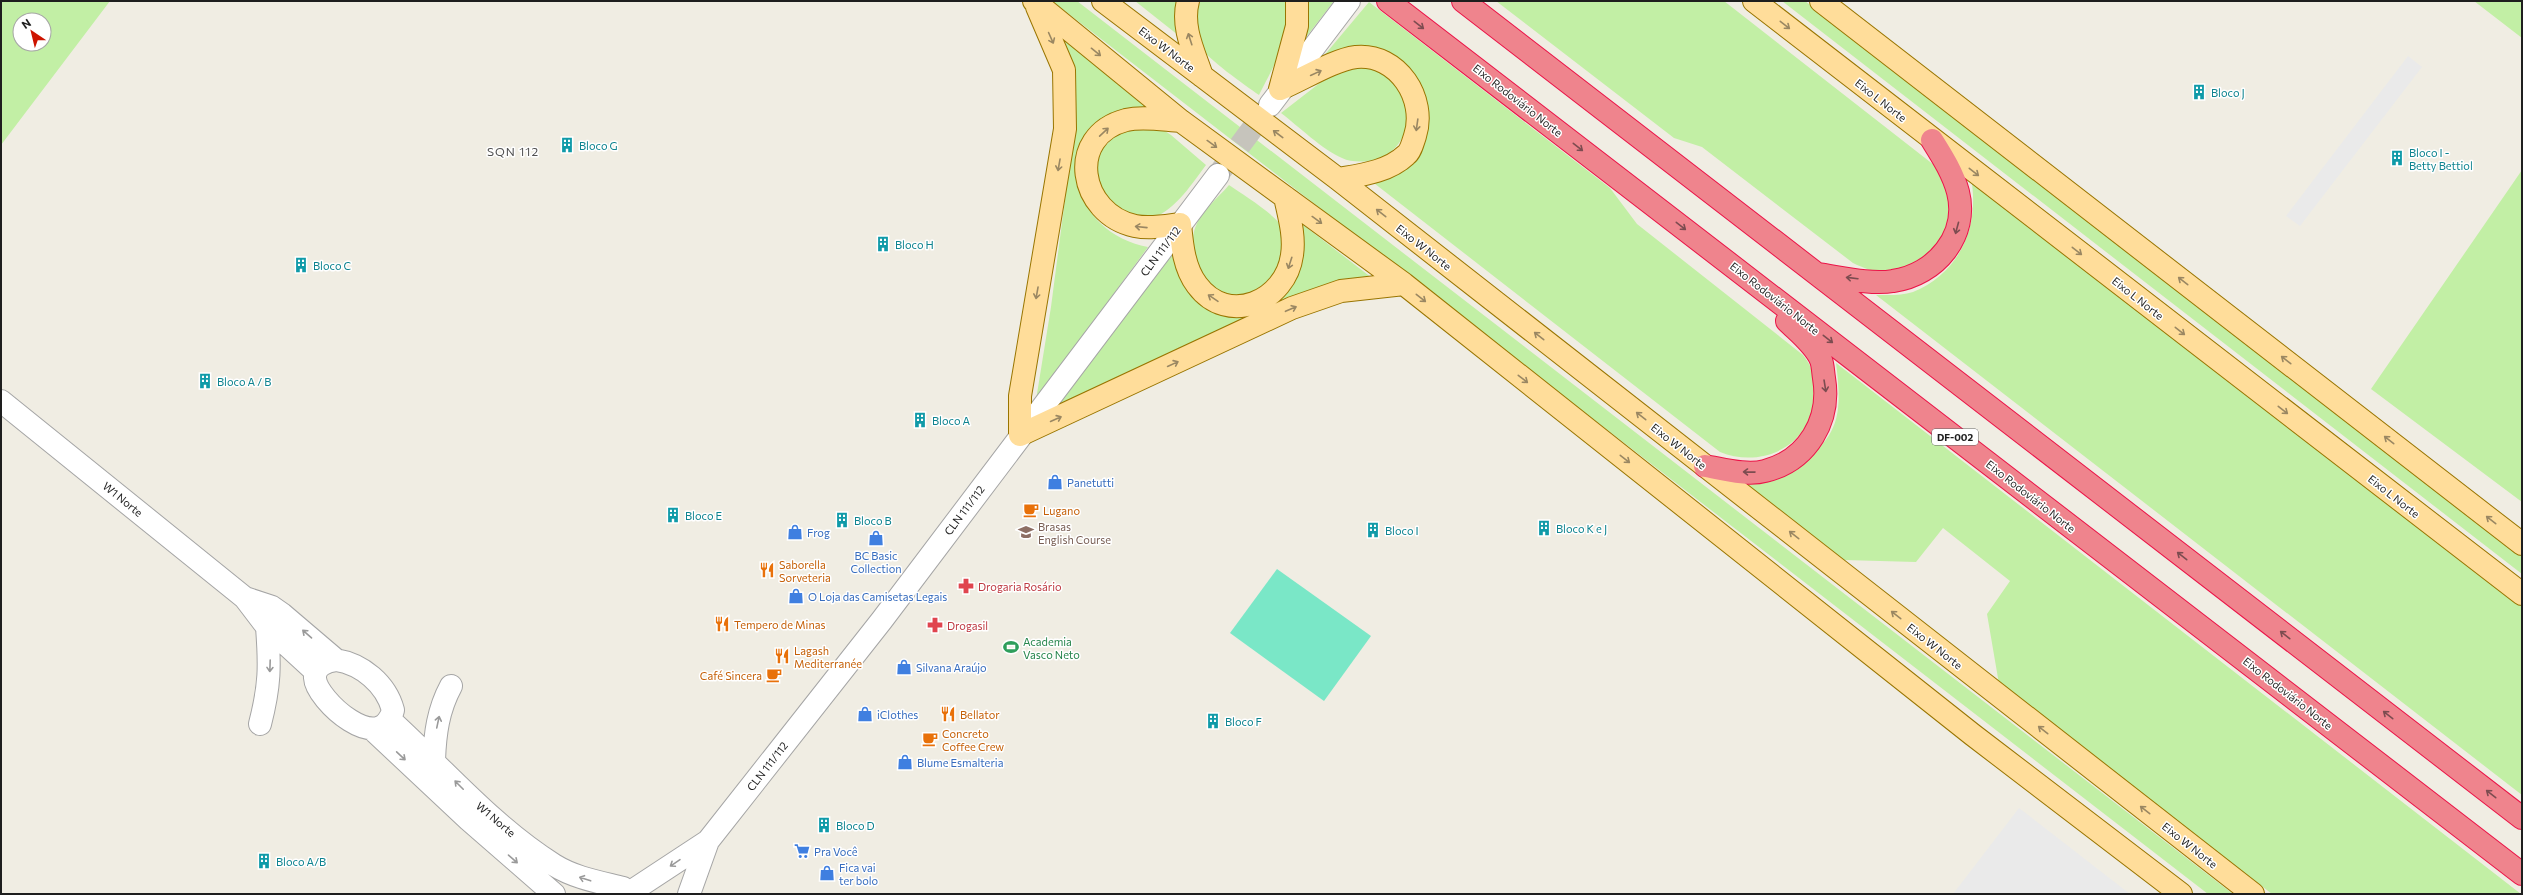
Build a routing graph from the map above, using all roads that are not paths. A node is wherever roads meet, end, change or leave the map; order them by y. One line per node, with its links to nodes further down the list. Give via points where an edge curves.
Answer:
1 (1103, 1): 10 (main road, Eixo W Norte)
2 (1188, 1): 10 (main road, one-way to 2, via 1187,27)
3 (1297, 1): 11 (main road, via 1297,26)
4 (1348, 1): 11 (street)
5 (1388, 1): 18 (highway, Eixo Rodoviário Norte / DF-002, one-way to 18)
6 (1463, 1): 19 (highway)
7 (1754, 1): 13 (main road, Eixo L Norte, one-way to 13)
8 (1821, 1): 24 (main road, one-way to 8)
9 (1034, 2): 12 (main road, one-way to 12); 22 (main road, one-way to 22, via 1064,70 1066,129 1020,396)
10 (1202, 76): 15 (main road, Eixo W Norte, one-way to 10)
11 (1275, 97): 15 (main road, one-way to 15, via 1344,60 1356,57 1381,61 1405,78 1416,102 1418,118 1416,133 1407,155 1373,173)
12 (1181, 121): 16 (main road, one-way to 16); 17 (main road, one-way to 12, via 1152,228 1134,226 1118,220 1103,208 1090,192 1085,173 1087,155 1095,141 1109,127 1138,119)
13 (1932, 140): 19 (highway, one-way to 19, via 1956,186 1960,214 1957,232 1943,255 1925,271 1893,281); 25 (main road, Eixo L Norte, one-way to 25)
14 (1218, 175): 17 (street, CLN 111/112)
15 (1338, 179): 23 (main road, Eixo W Norte, one-way to 15)
16 (1285, 197): 17 (main road, one-way to 17, via 1293,236 1290,261 1281,283 1271,294 1250,305 1234,307 1221,303 1198,286 1185,257); 20 (main road, one-way to 20)
17 (1180, 224): 22 (street, CLN 111/112)
18 (1714, 251): 23 (highway, one-way to 23, via 1802,335 1821,360 1826,392 1823,418 1809,443 1785,463 1764,472 1744,472); 36 (highway, Eixo Rodoviário Norte / DF-002, one-way to 36)
19 (1817, 274): 34 (highway, one-way to 19)
20 (1404, 284): 22 (main road, one-way to 20, via 1292,308 1341,292); 40 (main road, one-way to 40, via 1966,730)
21 (1, 401): 26 (street, W1 Norte)
22 (1020, 435): 35 (street, CLN 111/112, via 882,620)
23 (1705, 466): 41 (main road, Eixo W Norte, one-way to 23)
24 (2522, 544)
25 (2522, 594)
26 (245, 598): 27 (street, W1 Norte); 28 (street, W1 Norte, one-way to 26, via 272,607)
27 (267, 627): 29 (street, W1 Norte); 31 (street, one-way to 31, via 269,688)
28 (336, 660): 29 (street, via 323,664); 32 (street, via 346,661 362,669 377,681 391,702 393,710)
29 (316, 672): 32 (street, via 318,685 334,707 359,727)
30 (451, 686): 33 (street, one-way to 30, via 436,727)
31 (260, 724)
32 (381, 724): 33 (street, W1 Norte); 38 (street, W1 Norte, one-way to 38, via 469,820)
33 (434, 760): 37 (street, W1 Norte, one-way to 33, via 583,878 554,865 494,820)
34 (2522, 818)
35 (708, 841): 37 (street, CLN 111/112, one-way to 37); 39 (street, CLN 111/112)
36 (2522, 874)
37 (628, 891)
38 (554, 894)
39 (689, 894)
40 (2181, 894)
41 (2253, 894)

